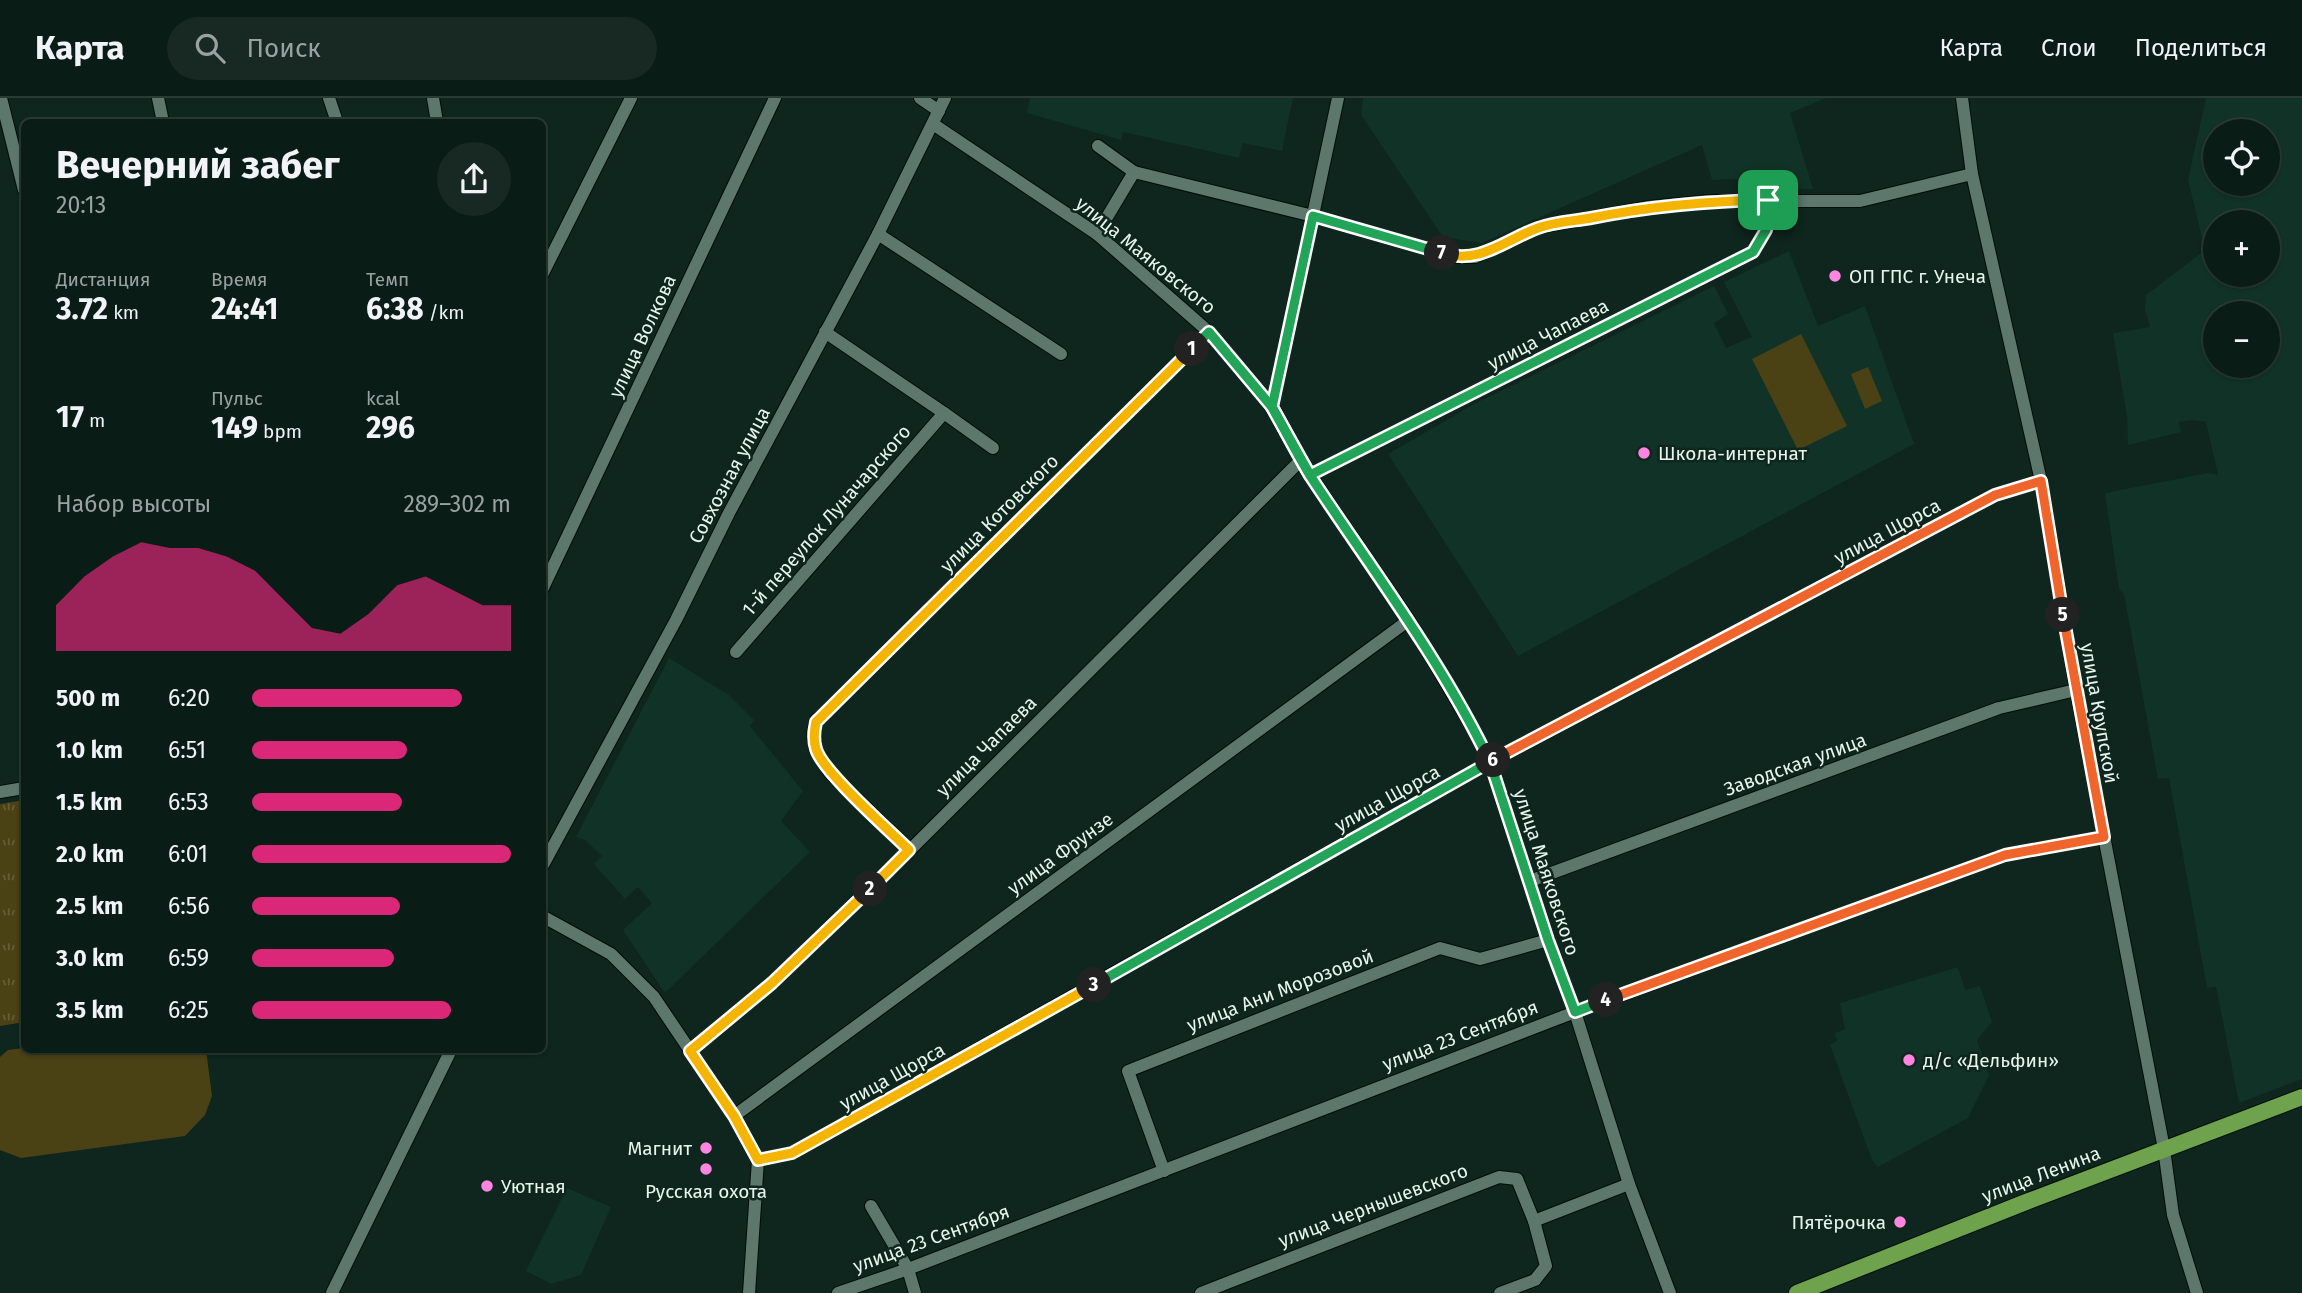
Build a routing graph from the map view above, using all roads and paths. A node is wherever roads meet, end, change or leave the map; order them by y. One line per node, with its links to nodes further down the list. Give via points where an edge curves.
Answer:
1 (1, 98): 19 (street)
2 (159, 98): 12 (street)
3 (329, 98): 13 (street)
4 (433, 98): 14 (street)
5 (631, 98): 24 (street)
6 (775, 98): 34 (street, улица Волкова)
7 (920, 98): 11 (street)
8 (945, 98): 11 (street, Совхозная улица)
9 (1338, 98): 21 (street)
10 (1962, 98): 18 (street, улица Крупской)
11 (939, 111): 15 (street, Совхозная улица)
12 (162, 119)
13 (336, 119)
14 (437, 119)
15 (933, 124): 22 (street, Совхозная улица); 23 (street, улица Маяковского)
16 (1098, 146): 17 (street)
17 (1134, 172): 21 (street); 23 (street)
18 (1972, 174): 20 (street, via 1860,201); 33 (street, улица Крупской)
19 (21, 178)
20 (1768, 200): 21 (street, via 1649,207 1540,228 1475,257 1455,257); 32 (street, улица Чапаева, via 1766,230 1753,252)
21 (1313, 216): 28 (street)
22 (878, 234): 25 (street, Совхозная улица); 27 (street)
23 (1097, 234): 26 (street, улица Маяковского)
24 (546, 267)
25 (825, 332): 29 (street); 43 (street, Совхозная улица)
26 (1209, 332): 28 (street, улица Маяковского); 42 (street, улица Котовского, via 817,721 813,733 816,751 830,773)
27 (1061, 354)
28 (1272, 407): 31 (street, улица Маяковского)
29 (943, 412): 30 (street); 36 (street, 1-й переулок Луначарского)
30 (993, 448)
31 (1301, 460): 32 (street, улица Маяковского); 42 (street, улица Чапаева)
32 (1310, 475): 35 (street, улица Маяковского)
33 (2041, 481): 37 (street, улица Крупской); 38 (street, улица Щорса, via 1995,495)
34 (546, 582)
35 (1409, 620): 38 (street, улица Маяковского); 51 (street, улица Фрунзе)
36 (736, 652)
37 (2076, 690): 41 (street, улица Крупской); 44 (street, Заводская улица, via 1999,709)
38 (1490, 762): 44 (street, улица Маяковского); 53 (street, улица Щорса, via 792,1153)
39 (21, 788): 40 (street)
40 (0, 792)
41 (2104, 837): 47 (street, улица 23 Сентября, via 2005,855); 52 (street, улица Крупской)
42 (909, 850): 48 (street, улица Чапаева, via 772,983)
43 (546, 860)
44 (1530, 881): 46 (street, улица Маяковского)
45 (546, 918): 48 (street, via 611,954 654,997)
46 (1548, 940): 47 (street, улица Маяковского); 54 (street, улица Ани Морозовой, via 1480,959 1440,948 1128,1070)
47 (1575, 1012): 54 (street, улица 23 Сентября); 55 (street, улица Маяковского)
48 (690, 1051): 51 (street)
49 (450, 1053): 59 (street)
50 (2302, 1097): 52 (main road, улица Ленина)
51 (734, 1116): 53 (street)
52 (2164, 1149): 66 (main road, улица Ленина); 67 (street, улица Крупской, via 2173,1215)
53 (758, 1160): 60 (street)
54 (1164, 1171): 58 (street, улица 23 Сентября)
55 (1629, 1184): 57 (street); 65 (street, улица Маяковского)
56 (871, 1206): 58 (street)
57 (1534, 1221): 63 (street, улица Чернышевского, via 1517,1179 1499,1177); 64 (street, via 1546,1266 1535,1280)
58 (908, 1269): 61 (street, улица 23 Сентября); 62 (street)
59 (332, 1293)
60 (749, 1293)
61 (838, 1293)
62 (915, 1293)
63 (1202, 1293)
64 (1500, 1293)
65 (1670, 1293)
66 (1797, 1293)
67 (2197, 1293)

